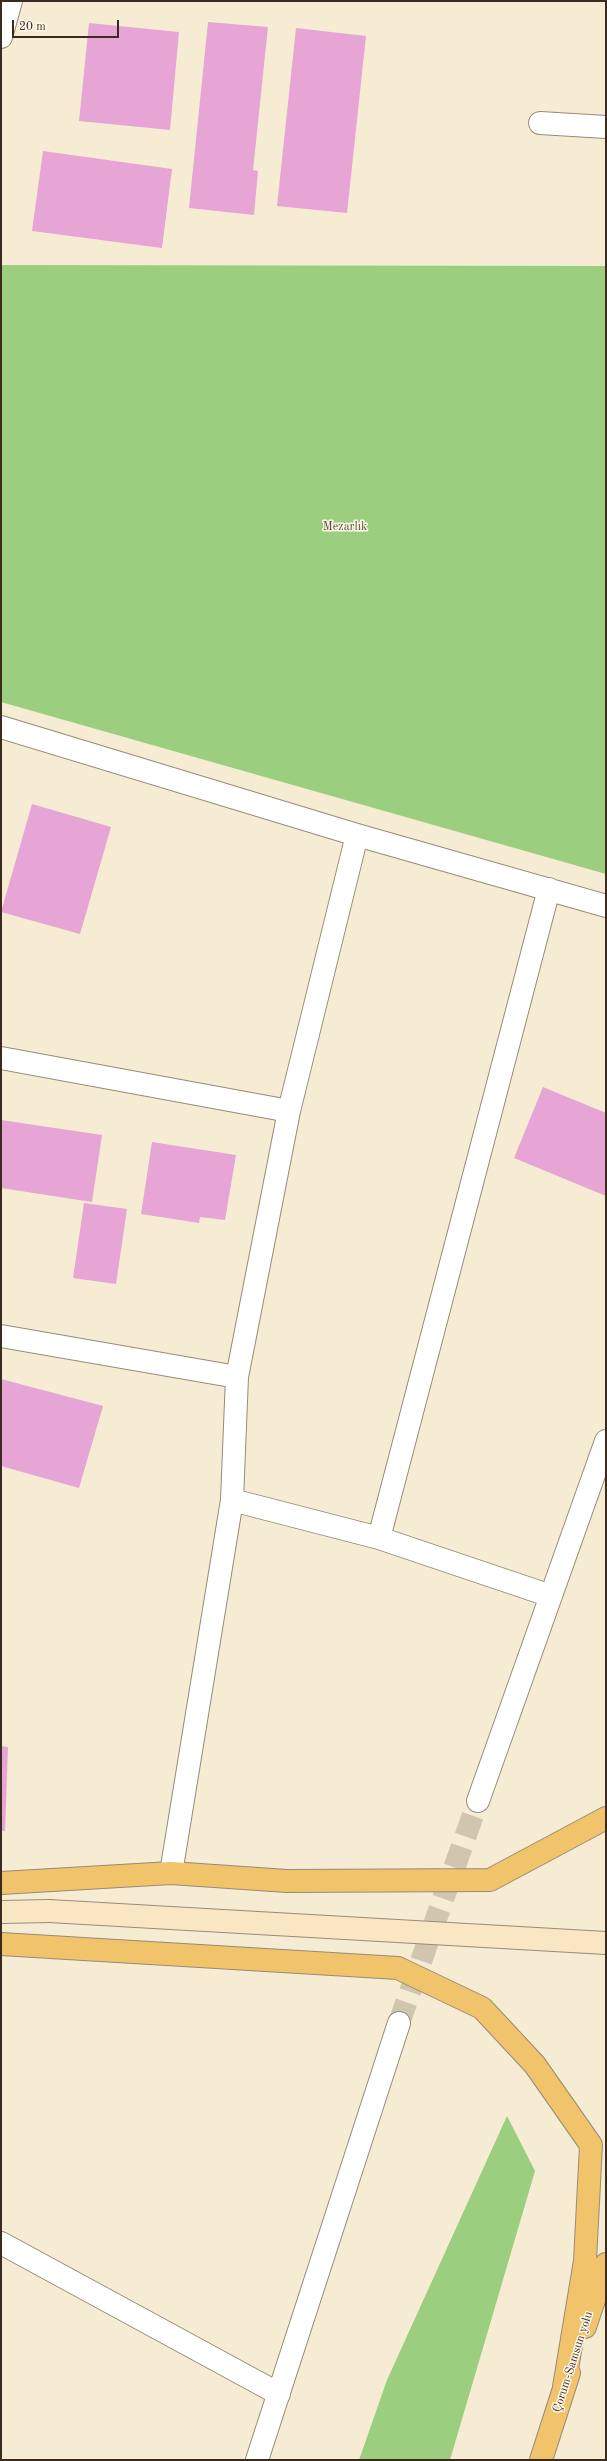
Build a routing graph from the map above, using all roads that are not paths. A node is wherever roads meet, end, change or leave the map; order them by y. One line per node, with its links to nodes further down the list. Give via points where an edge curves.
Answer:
1 (11, 1): 2 (street)
2 (1, 37)
3 (540, 123): 4 (street)
4 (606, 127)
5 (1, 727): 6 (street)
6 (357, 834): 7 (street); 10 (street)
7 (549, 888): 8 (street); 15 (street)
8 (606, 906)
9 (1, 1058): 10 (street)
10 (289, 1111): 12 (street)
11 (1, 1336): 12 (street)
12 (237, 1378): 14 (street)
13 (606, 1441): 16 (street)
14 (232, 1500): 15 (street); 19 (street)
15 (379, 1538): 16 (street)
16 (551, 1596): 17 (street)
17 (478, 1801)
18 (606, 1818): 19 (highway, via 490,1880 287,1881)
19 (171, 1872): 20 (highway)
20 (1, 1883)
21 (1, 1912): 22 (main road, bridge, via 49,1911)
22 (606, 1943)
23 (1, 1944): 27 (highway, via 398,1968 482,2008 535,2065 591,2145 585,2261)
24 (399, 2023): 28 (street)
25 (1, 2243): 28 (street)
26 (606, 2264): 27 (highway, Çorum-Samsun yolu)
27 (564, 2387): 30 (highway, Çorum-Samsun yolu)
28 (279, 2394): 29 (street)
29 (257, 2460)
30 (541, 2460)

